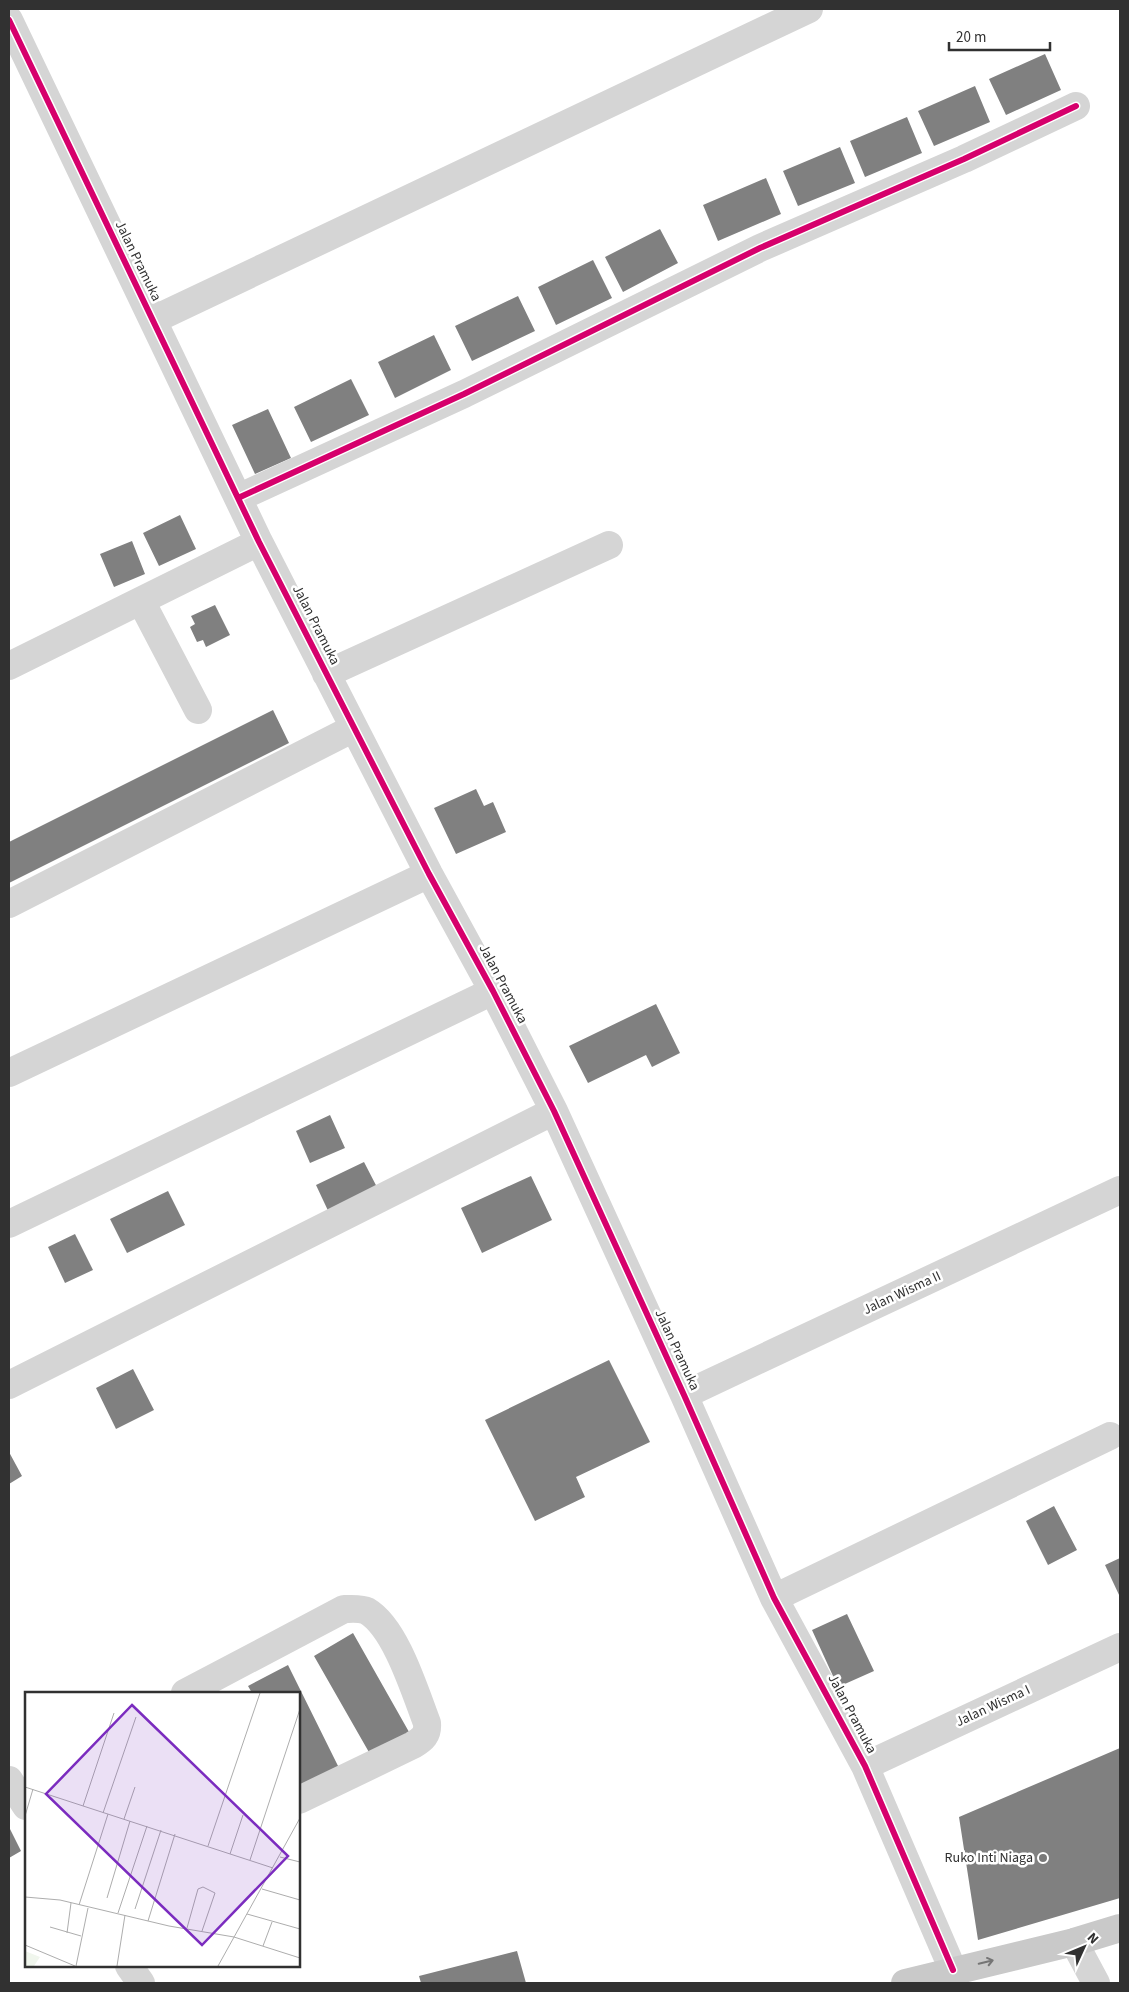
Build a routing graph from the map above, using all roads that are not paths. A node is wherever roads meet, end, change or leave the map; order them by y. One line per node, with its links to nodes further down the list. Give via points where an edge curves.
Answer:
1 (809, 9): 4 (street)
2 (9, 20): 4 (street, Jalan Pramuka)
3 (1076, 106): 5 (street, via 760,248 464,394)
4 (152, 320): 5 (street, Jalan Pramuka)
5 (238, 498): 6 (street, Jalan Pramuka)
6 (259, 542): 8 (street); 10 (street, Jalan Pramuka)
7 (609, 544): 10 (street)
8 (141, 601): 9 (street); 11 (street)
9 (9, 666)
10 (326, 674): 12 (street, Jalan Pramuka)
11 (198, 710)
12 (354, 728): 13 (street, Jalan Pramuka); 14 (street)
13 (430, 874): 15 (street, Jalan Pramuka); 16 (street)
14 (9, 904)
15 (493, 991): 17 (street, Jalan Pramuka); 19 (street)
16 (9, 1073)
17 (554, 1111): 20 (street); 21 (street, Jalan Pramuka)
18 (1120, 1190): 21 (street, Jalan Wisma II)
19 (9, 1224)
20 (9, 1385)
21 (684, 1395): 23 (street, Jalan Pramuka)
22 (1110, 1436): 23 (street)
23 (774, 1598): 26 (street, Jalan Pramuka)
24 (1120, 1647): 26 (street, Jalan Wisma I)
25 (187, 1692): 27 (street, via 344,1609 366,1610 384,1624 428,1732 413,1745)
26 (865, 1766): 31 (street, Jalan Pramuka)
27 (300, 1800)
28 (1120, 1928): 29 (main road)
29 (1074, 1942): 31 (main road, one-way to 29); 34 (street)
30 (130, 1967): 32 (street)
31 (953, 1970): 33 (main road)
32 (140, 1983)
33 (905, 1983)
34 (1096, 1983)

